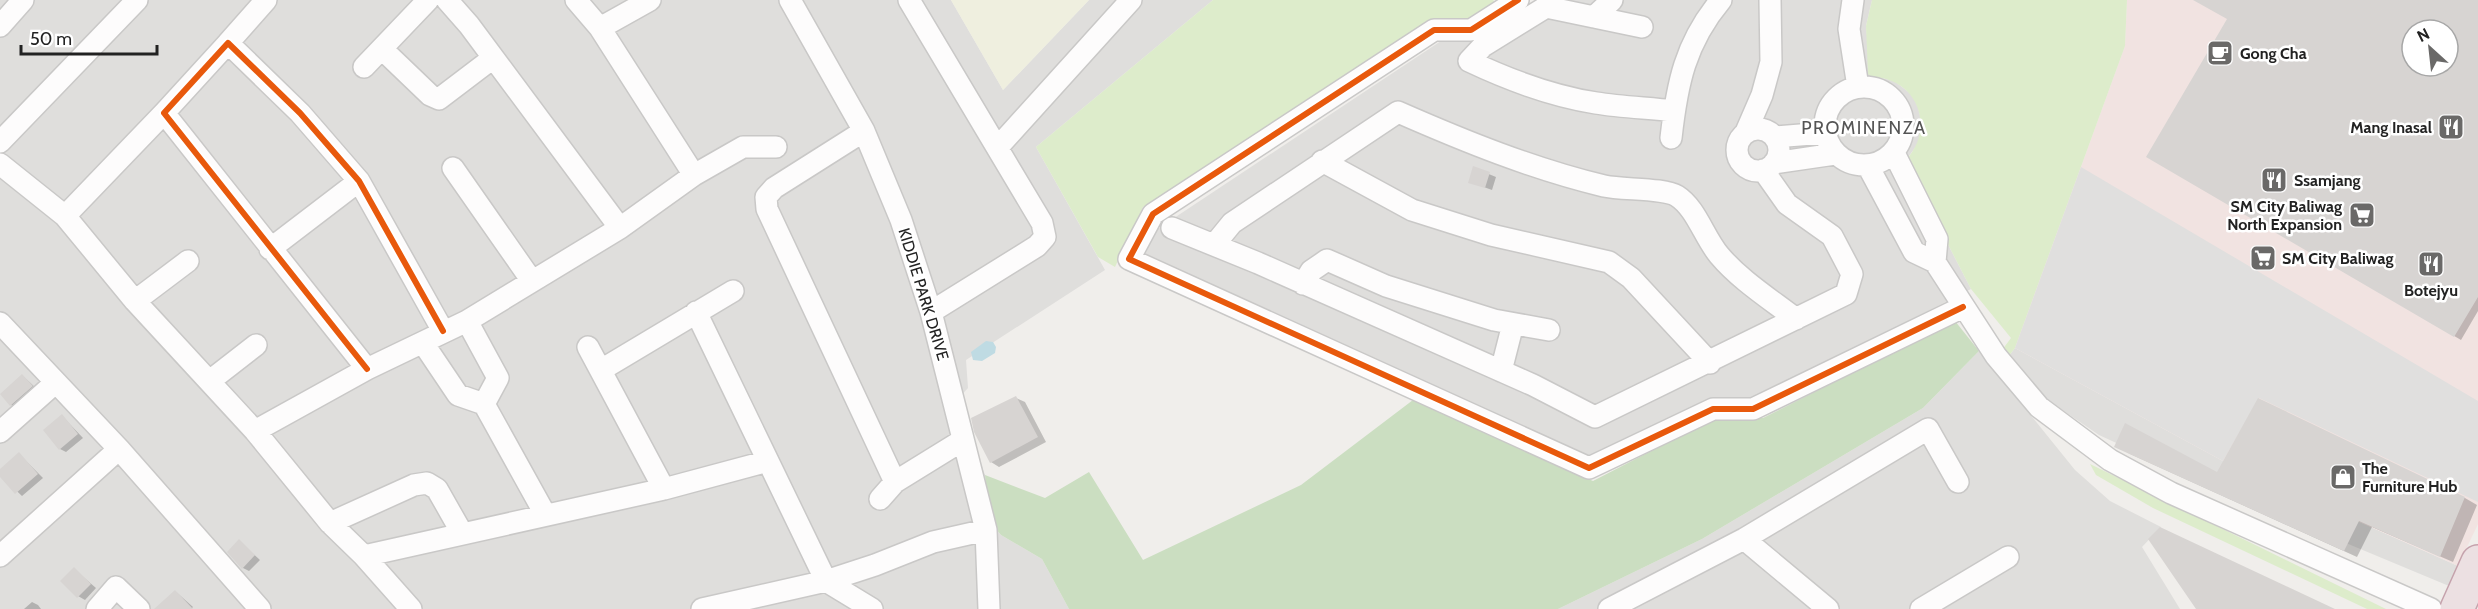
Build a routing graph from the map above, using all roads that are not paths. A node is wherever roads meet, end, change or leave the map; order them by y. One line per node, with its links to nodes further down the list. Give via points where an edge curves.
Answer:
1 (23, 0): 17 (street)
2 (137, 0): 32 (street)
3 (266, 0): 20 (street)
4 (428, 0): 21 (street)
5 (447, 0): 22 (street)
6 (576, 0): 19 (street)
7 (650, 0): 19 (street)
8 (790, 0): 27 (street, KIDDIE PARK DRIVE)
9 (909, 0): 34 (street)
10 (1131, 0): 34 (street)
11 (1518, 0): 55 (street, via 1471,30 1434,30 1153,214 1129,259 1589,468 1713,410 1753,409)
12 (1612, 0): 16 (street)
13 (1721, 0): 25 (street, via 1699,32 1681,70)
14 (1770, 0): 28 (street, via 1771,62)
15 (1853, 0): 24 (street, via 1849,29)
16 (1594, 17): 18 (street); 25 (street, via 1546,7 1482,46 1469,61 1512,81 1552,93 1595,103)
17 (0, 26)
18 (1642, 27)
19 (600, 28): 42 (street)
20 (228, 43): 26 (street); 43 (street, via 300,113)
21 (382, 49): 22 (street, via 439,99); 23 (street)
22 (493, 58): 45 (street)
23 (364, 67)
24 (1858, 87): 29 (street, via 1846,91 1833,103 1825,120); 35 (street, via 1875,88 1900,107 1902,139)
25 (1674, 111): 31 (street)
26 (164, 112): 44 (street); 48 (street)
27 (864, 131): 57 (street, KIDDIE PARK DRIVE, via 902,220); 79 (street, via 774,188 766,197 767,209)
28 (1746, 132): 30 (street, via 1761,129); 39 (street, via 1738,142 1737,156 1744,166)
29 (1825, 133): 30 (street); 36 (street)
30 (1774, 137): 39 (street, via 1779,150)
31 (1671, 138)
32 (0, 142)
33 (776, 147): 42 (street, via 743,147)
34 (998, 147): 57 (street, via 1042,224 1045,237 1037,246)
35 (1894, 153): 40 (street); 50 (street, via 1937,239)
36 (1835, 154): 39 (street); 40 (street, via 1856,165)
37 (1322, 161): 47 (street, via 1232,223); 58 (street, via 1398,112 1494,152 1606,187 1675,194 1689,206 1704,234 1737,274); 67 (street, via 1412,210 1491,235 1609,262 1630,278)
38 (0, 164): 44 (street)
39 (1769, 166): 58 (street, via 1787,204 1832,236 1852,274 1846,294)
40 (1869, 166): 50 (street, via 1914,252)
41 (453, 168): 51 (street)
42 (694, 175): 45 (street)
43 (359, 181): 48 (street); 63 (street)
44 (65, 216): 54 (street)
45 (620, 228): 51 (street)
46 (1172, 228): 47 (street)
47 (1214, 245): 52 (street)
48 (270, 249): 68 (street)
49 (188, 261): 54 (street)
50 (1935, 262): 55 (street)
51 (532, 281): 59 (street)
52 (1303, 284): 61 (street, via 1327,260 1386,286); 70 (street)
53 (733, 291): 56 (street)
54 (135, 301): 71 (street)
55 (1963, 307): 103 (street, via 1996,356 2039,407 2110,460 2171,493)
56 (696, 312): 69 (street); 78 (street)
57 (931, 312): 76 (street, KIDDIE PARK DRIVE)
58 (1796, 319): 67 (street)
59 (467, 321): 63 (street); 73 (street, via 498,378)
60 (0, 323): 72 (street)
61 (1513, 324): 62 (street); 70 (street)
62 (1549, 330)
63 (443, 331): 64 (street)
64 (423, 343): 68 (street); 73 (street, via 458,395)
65 (256, 345): 71 (street)
66 (588, 347): 69 (street)
67 (1710, 363): 70 (street, via 1595,417)
68 (367, 369): 74 (street)
69 (601, 370): 81 (street)
70 (1501, 371)
71 (211, 380): 74 (street)
72 (55, 383): 75 (street); 77 (street)
73 (484, 404): 83 (street)
74 (255, 431): 84 (street)
75 (0, 432)
76 (963, 440): 79 (street); 85 (street, KIDDIE PARK DRIVE)
77 (119, 449): 88 (street); 93 (street)
78 (768, 461): 81 (street); 92 (street)
79 (894, 482): 82 (street)
80 (1958, 482): 87 (street, via 1928,429)
81 (664, 489): 83 (street)
82 (880, 499)
83 (544, 514): 86 (street)
84 (330, 523): 86 (street, via 414,485 427,483 437,489); 89 (street)
85 (986, 530): 92 (street, via 933,542); 100 (street, KIDDIE PARK DRIVE)
86 (462, 533): 89 (street)
87 (1744, 539): 94 (street); 101 (street)
88 (0, 556)
89 (364, 556): 97 (street)
90 (2008, 556): 102 (street)
91 (2478, 562): 104 (highway)
92 (826, 581): 98 (street); 99 (street)
93 (250, 605)
94 (1619, 607)
95 (97, 609): 96 (street, via 116,587)
96 (139, 609)
97 (411, 609)
98 (702, 609)
99 (872, 609)
100 (989, 609)
101 (1828, 609)
102 (1921, 609)
103 (2431, 609)
104 (2457, 609)

